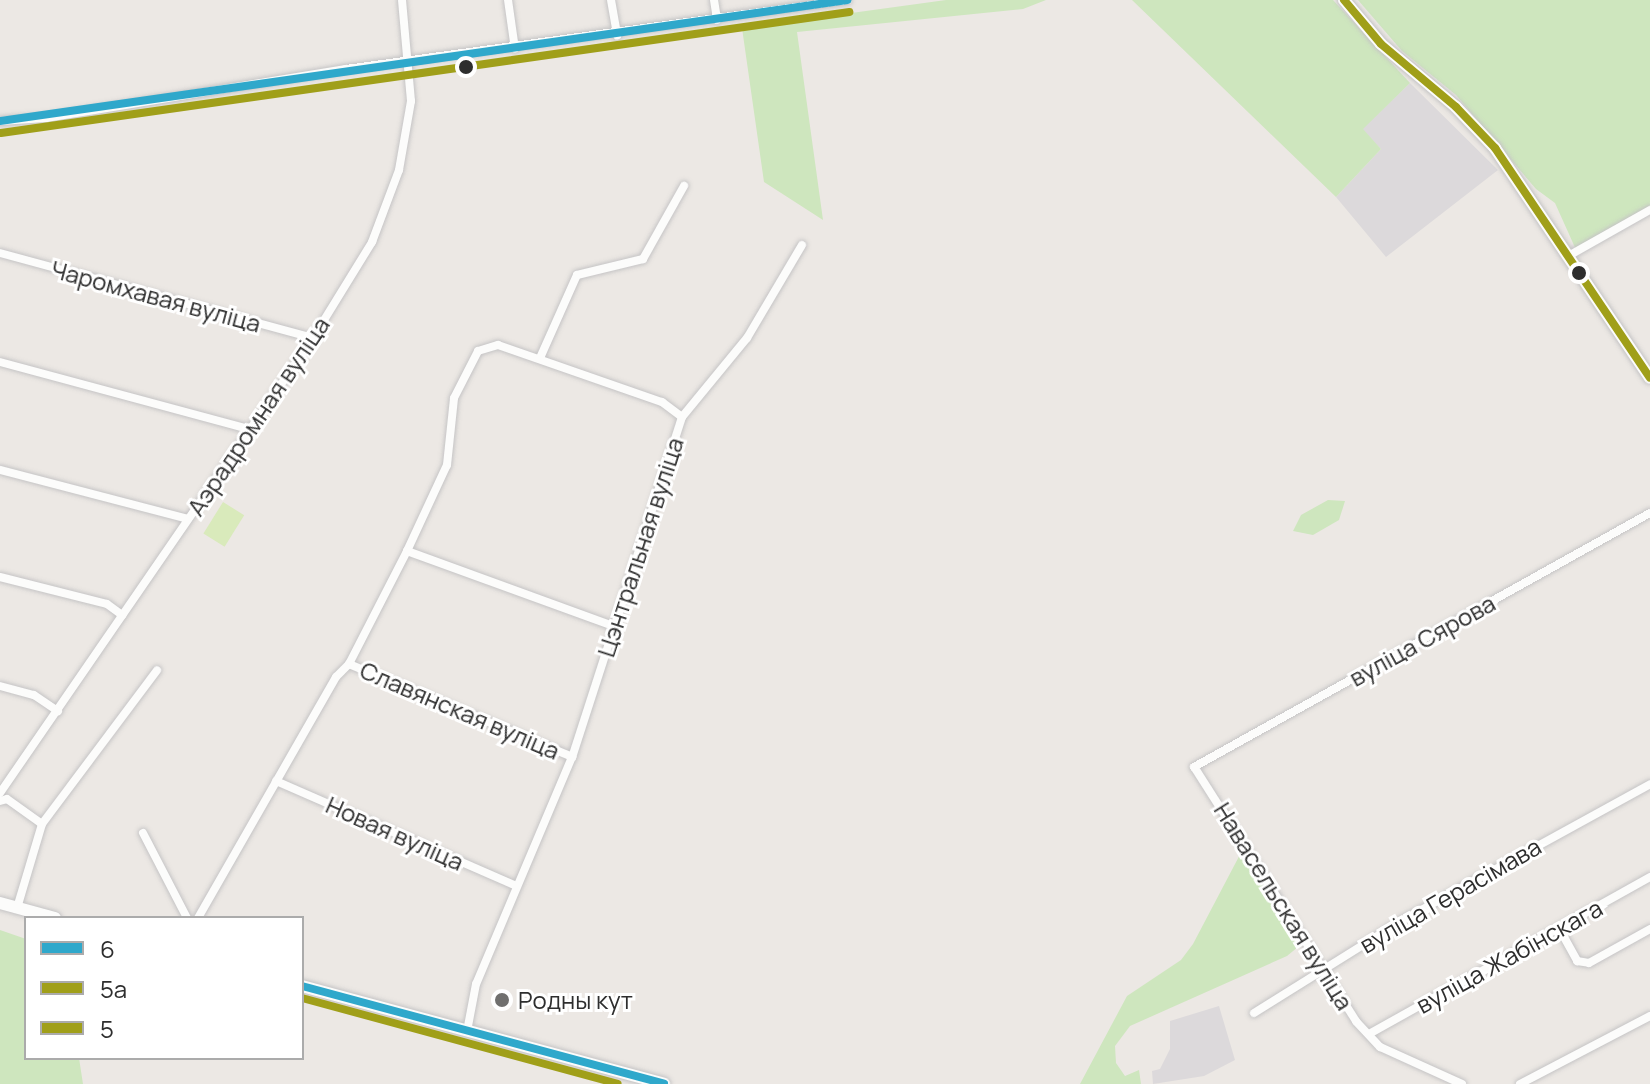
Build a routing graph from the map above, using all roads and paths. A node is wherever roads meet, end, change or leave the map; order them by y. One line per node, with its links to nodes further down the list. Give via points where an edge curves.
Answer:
1 (402, 0): 11 (street, Аэрадромная вуліца)
2 (508, 0): 10 (street)
3 (611, 0): 9 (street)
4 (714, 0): 8 (street)
5 (847, 0): 7 (street)
6 (1344, 0): 17 (street, via 1381,44 1456,107 1495,148)
7 (814, 2): 8 (street)
8 (717, 20): 9 (street)
9 (617, 35): 10 (street)
10 (515, 49): 11 (street)
11 (408, 62): 12 (street); 18 (street, Аэрадромная вуліца, via 411,101 399,170 372,242)
12 (0, 121)
13 (684, 186): 19 (street, via 643,259 577,275)
14 (1650, 210): 17 (street)
15 (802, 245): 22 (street, via 747,338)
16 (0, 253): 18 (street, Чаромхавая вуліца)
17 (1570, 255): 21 (street)
18 (313, 338): 23 (street, Аэрадромная вуліца)
19 (540, 358): 22 (street, Цэнтральная вуліца, via 662,402); 27 (street, Цэнтральная вуліца, via 498,345 478,351 454,398 447,465)
20 (0, 362): 23 (street)
21 (1650, 378)
22 (682, 417): 30 (street, Цэнтральная вуліца, via 619,599)
23 (249, 429): 26 (street, Аэрадромная вуліца)
24 (0, 470): 26 (street)
25 (1650, 513): 36 (street, вуліца Сярова)
26 (188, 519): 29 (street, Аэрадромная вуліца)
27 (407, 551): 30 (street); 31 (street, Цэнтральная вуліца)
28 (0, 577): 29 (street, via 107,604)
29 (122, 615): 34 (street, Аэрадромная вуліца)
30 (616, 627): 35 (street, Цэнтральная вуліца)
31 (349, 664): 35 (street, Славянская вуліца); 37 (street, Цэнтральная вуліца, via 336,677)
32 (157, 670): 41 (street)
33 (0, 686): 34 (street, via 34,695)
34 (58, 711): 39 (street, Аэрадромная вуліца)
35 (572, 757): 44 (street, Цэнтральная вуліца)
36 (1194, 767): 52 (street, Навасельская вуліца)
37 (276, 781): 44 (street, Новая вуліца); 49 (street, Цэнтральная вуліца)
38 (1650, 784): 52 (street, вуліца Герасімава)
39 (0, 793)
40 (0, 801): 41 (street, via 7,799)
41 (42, 824): 46 (street)
42 (143, 833): 48 (street)
43 (1650, 877): 50 (street, вуліца Жабінскага)
44 (514, 885): 56 (street, Цэнтральная вуліца, via 476,984)
45 (0, 903): 46 (street)
46 (17, 908): 47 (street)
47 (47, 916)
48 (186, 916)
49 (199, 916)
50 (1559, 928): 51 (street, via 1577,961 1589,963); 57 (street, вуліца Жабінскага)
51 (1650, 929)
52 (1320, 971): 54 (street, вуліца Герасімава); 57 (street, Навасельская вуліца)
53 (304, 987): 56 (street)
54 (1254, 1013)
55 (1650, 1016): 60 (street)
56 (467, 1031): 58 (street)
57 (1369, 1034): 59 (street, Навасельская вуліца, via 1401,1059)
58 (664, 1084)
59 (1462, 1084)
60 (1520, 1084)

